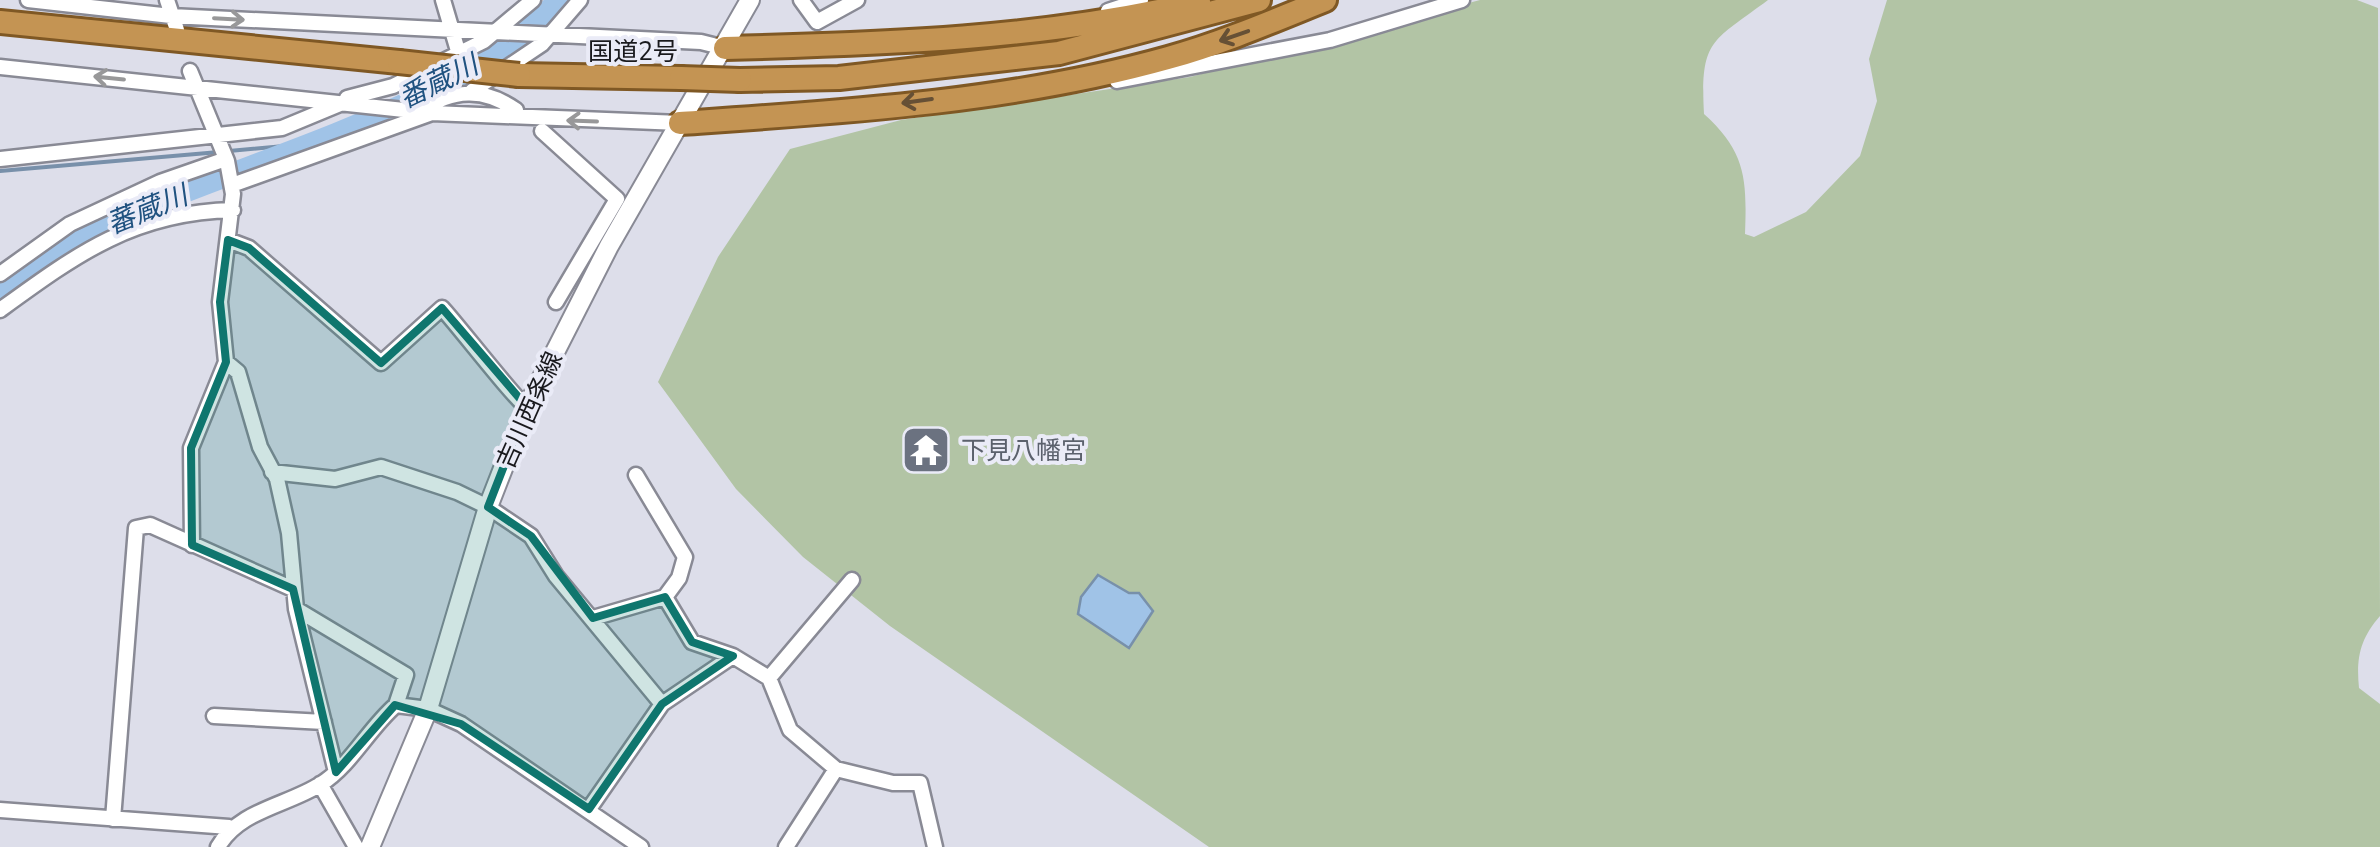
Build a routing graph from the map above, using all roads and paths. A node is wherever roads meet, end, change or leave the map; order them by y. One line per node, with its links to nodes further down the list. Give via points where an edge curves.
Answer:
1 (28, 0): 15 (street)
2 (167, 0): 15 (street)
3 (442, 0): 17 (street)
4 (533, 0): 18 (street)
5 (580, 0): 19 (street)
6 (750, 0): 20 (main road, 吉川西条線)
7 (802, 0): 8 (street, via 817,22)
8 (856, 0)
9 (1141, 0): 16 (street)
10 (1208, 0): 16 (highway)
11 (1260, 0): 14 (highway, 国道2号, bridge, via 1059,54 839,78 740,80 520,75)
12 (1325, 0): 24 (highway, one-way to 24, via 1168,58)
13 (1462, 0): 24 (street, via 1234,61 1086,85)
14 (0, 22)
15 (174, 23): 17 (street, one-way to 17)
16 (1030, 28): 20 (highway, via 875,44)
17 (455, 31): 18 (street); 21 (street)
18 (492, 33): 19 (street); 21 (street)
19 (550, 36): 20 (street); 26 (street)
20 (725, 48): 30 (main road, 吉川西条線)
21 (457, 55): 26 (street, bridge); 27 (street)
22 (0, 67): 25 (street, one-way to 22)
23 (190, 71): 25 (street)
24 (1080, 77): 30 (highway, one-way to 30, via 814,115)
25 (194, 87): 27 (street); 32 (street)
26 (474, 89): 28 (street); 29 (street, via 437,100)
27 (341, 102): 29 (street); 32 (street, via 282,128)
28 (516, 110)
29 (426, 112): 30 (street, one-way to 29); 35 (street)
30 (680, 123): 38 (main road, 吉川西条線)
31 (542, 131): 38 (street, via 617,199)
32 (215, 135): 33 (street); 34 (street)
33 (226, 159): 35 (street); 39 (street, via 70,224)
34 (0, 160)
35 (232, 183): 36 (street)
36 (233, 210): 37 (street); 41 (street, via 184,211 82,250)
37 (228, 240): 42 (street, via 220,302); 43 (street, via 249,248 381,363 442,308)
38 (602, 241): 40 (street); 43 (main road, 吉川西条線)
39 (0, 274)
40 (556, 302)
41 (0, 310)
42 (226, 362): 44 (street, via 238,372); 47 (street, via 190,448)
43 (527, 406): 46 (main road, 吉川西条線)
44 (272, 472): 46 (street, via 335,480 381,467); 49 (street, via 289,532)
45 (636, 475): 50 (street, via 685,558)
46 (488, 507): 52 (street, via 530,536); 57 (main road, 吉川西条線)
47 (192, 545): 49 (street); 65 (street, via 144,523 136,528)
48 (852, 580): 54 (street)
49 (293, 589): 51 (street)
50 (664, 597): 52 (street); 53 (street, via 692,642)
51 (296, 609): 56 (street, via 406,675); 59 (street)
52 (593, 618): 55 (street)
53 (733, 656): 54 (street); 55 (street)
54 (770, 678): 60 (street, via 790,730)
55 (662, 704): 63 (street)
56 (396, 706): 57 (street); 61 (street)
57 (428, 708): 63 (street); 69 (main road, 吉川西条線)
58 (214, 716): 59 (street)
59 (324, 722): 61 (street)
60 (836, 769): 71 (street); 72 (street, via 920,783)
61 (336, 772): 62 (street)
62 (320, 784): 66 (street); 68 (street)
63 (589, 809): 70 (street)
64 (0, 810): 65 (street)
65 (114, 819): 66 (street)
66 (229, 827): 67 (street)
67 (218, 847)
68 (356, 847)
69 (370, 847)
70 (641, 847)
71 (786, 847)
72 (935, 847)

